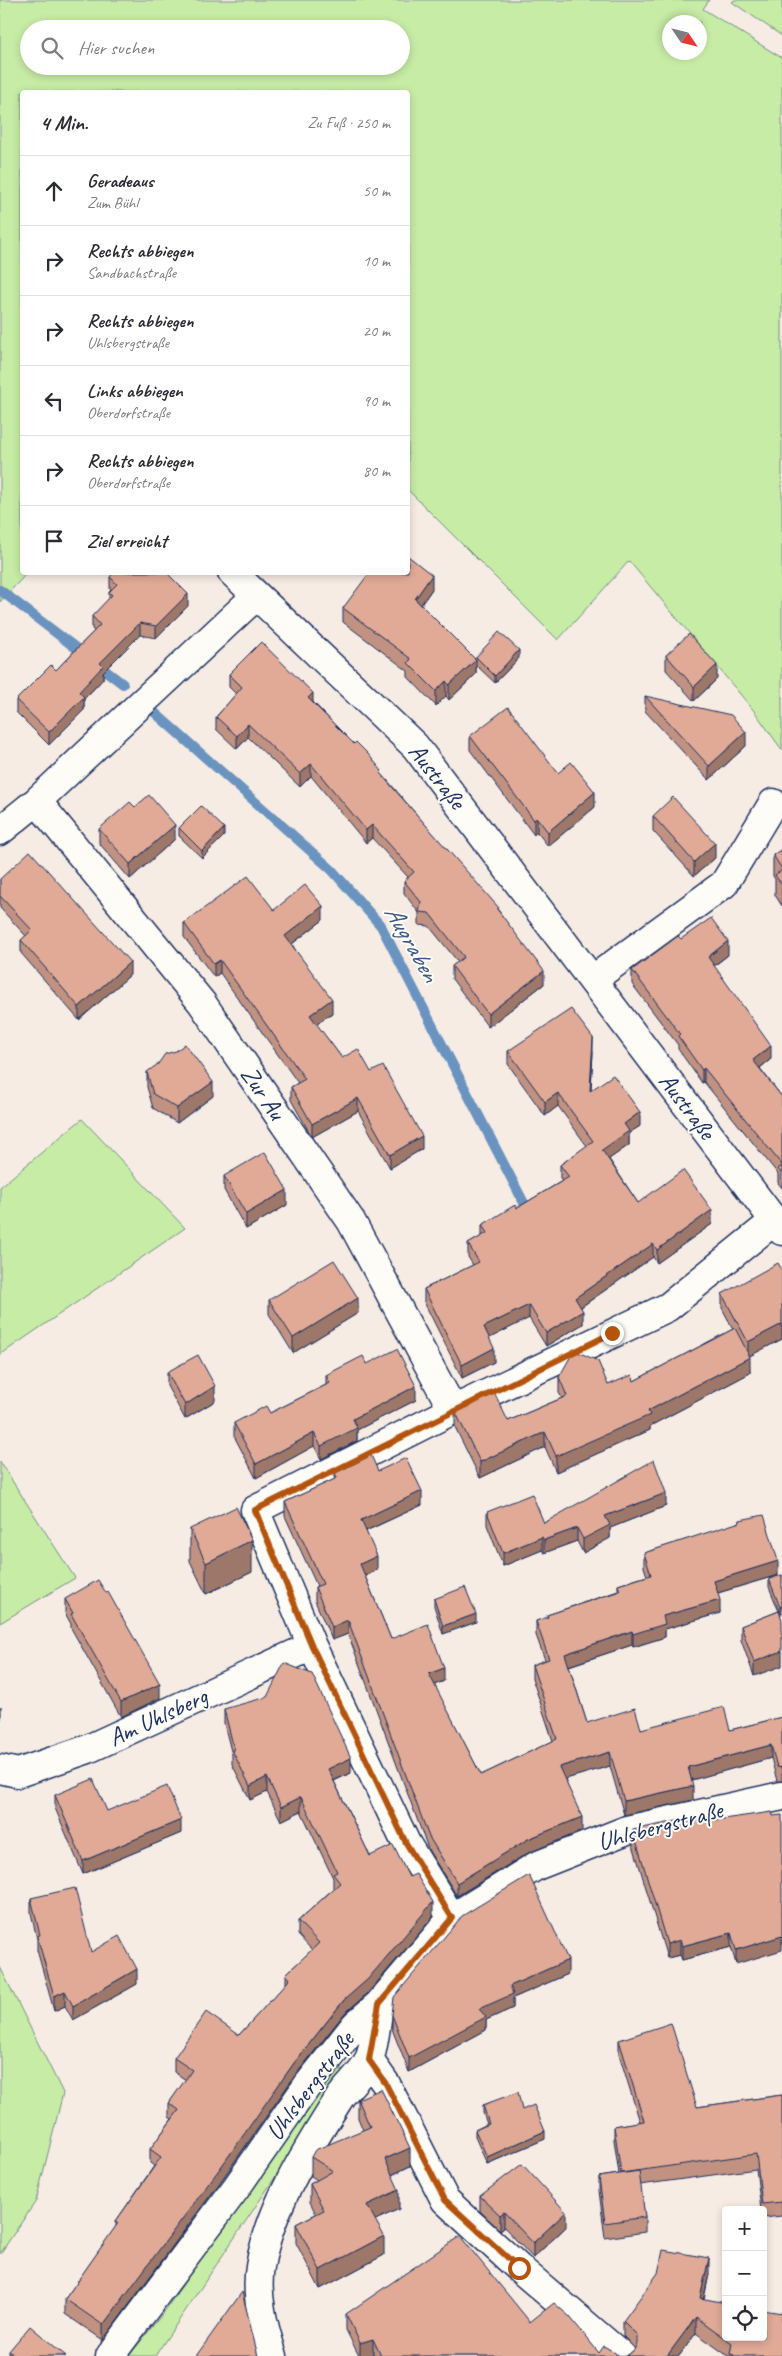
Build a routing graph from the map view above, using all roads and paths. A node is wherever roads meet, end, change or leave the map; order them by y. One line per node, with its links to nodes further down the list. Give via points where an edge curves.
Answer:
1 (235, 575): 2 (street, Austraße)
2 (256, 596): 3 (street); 6 (street, Austraße, via 415,746)
3 (37, 801): 5 (street); 8 (street, Zur Au, via 202,1003 351,1221)
4 (773, 803): 6 (street, via 724,884)
5 (0, 832)
6 (592, 980): 7 (street, Austraße)
7 (778, 1226): 8 (street, via 668,1307)
8 (453, 1410): 9 (street, via 255,1510)
9 (312, 1646): 10 (street, Am Uhlsberg, via 88,1749 18,1773); 12 (street, via 406,1843)
10 (0, 1769)
11 (782, 1796): 12 (street, Uhlsbergstraße, via 627,1830 536,1866)
12 (452, 1918): 13 (street, Uhlsbergstraße)
13 (379, 2004): 14 (street); 15 (street, Uhlsbergstraße, via 356,2024 307,2086 236,2188)
14 (369, 2060): 16 (street, via 340,2097 308,2149 285,2190 271,2231 260,2267 260,2297 264,2330); 17 (street, via 386,2084 445,2200)
15 (110, 2356)
16 (273, 2356)
17 (622, 2356)

